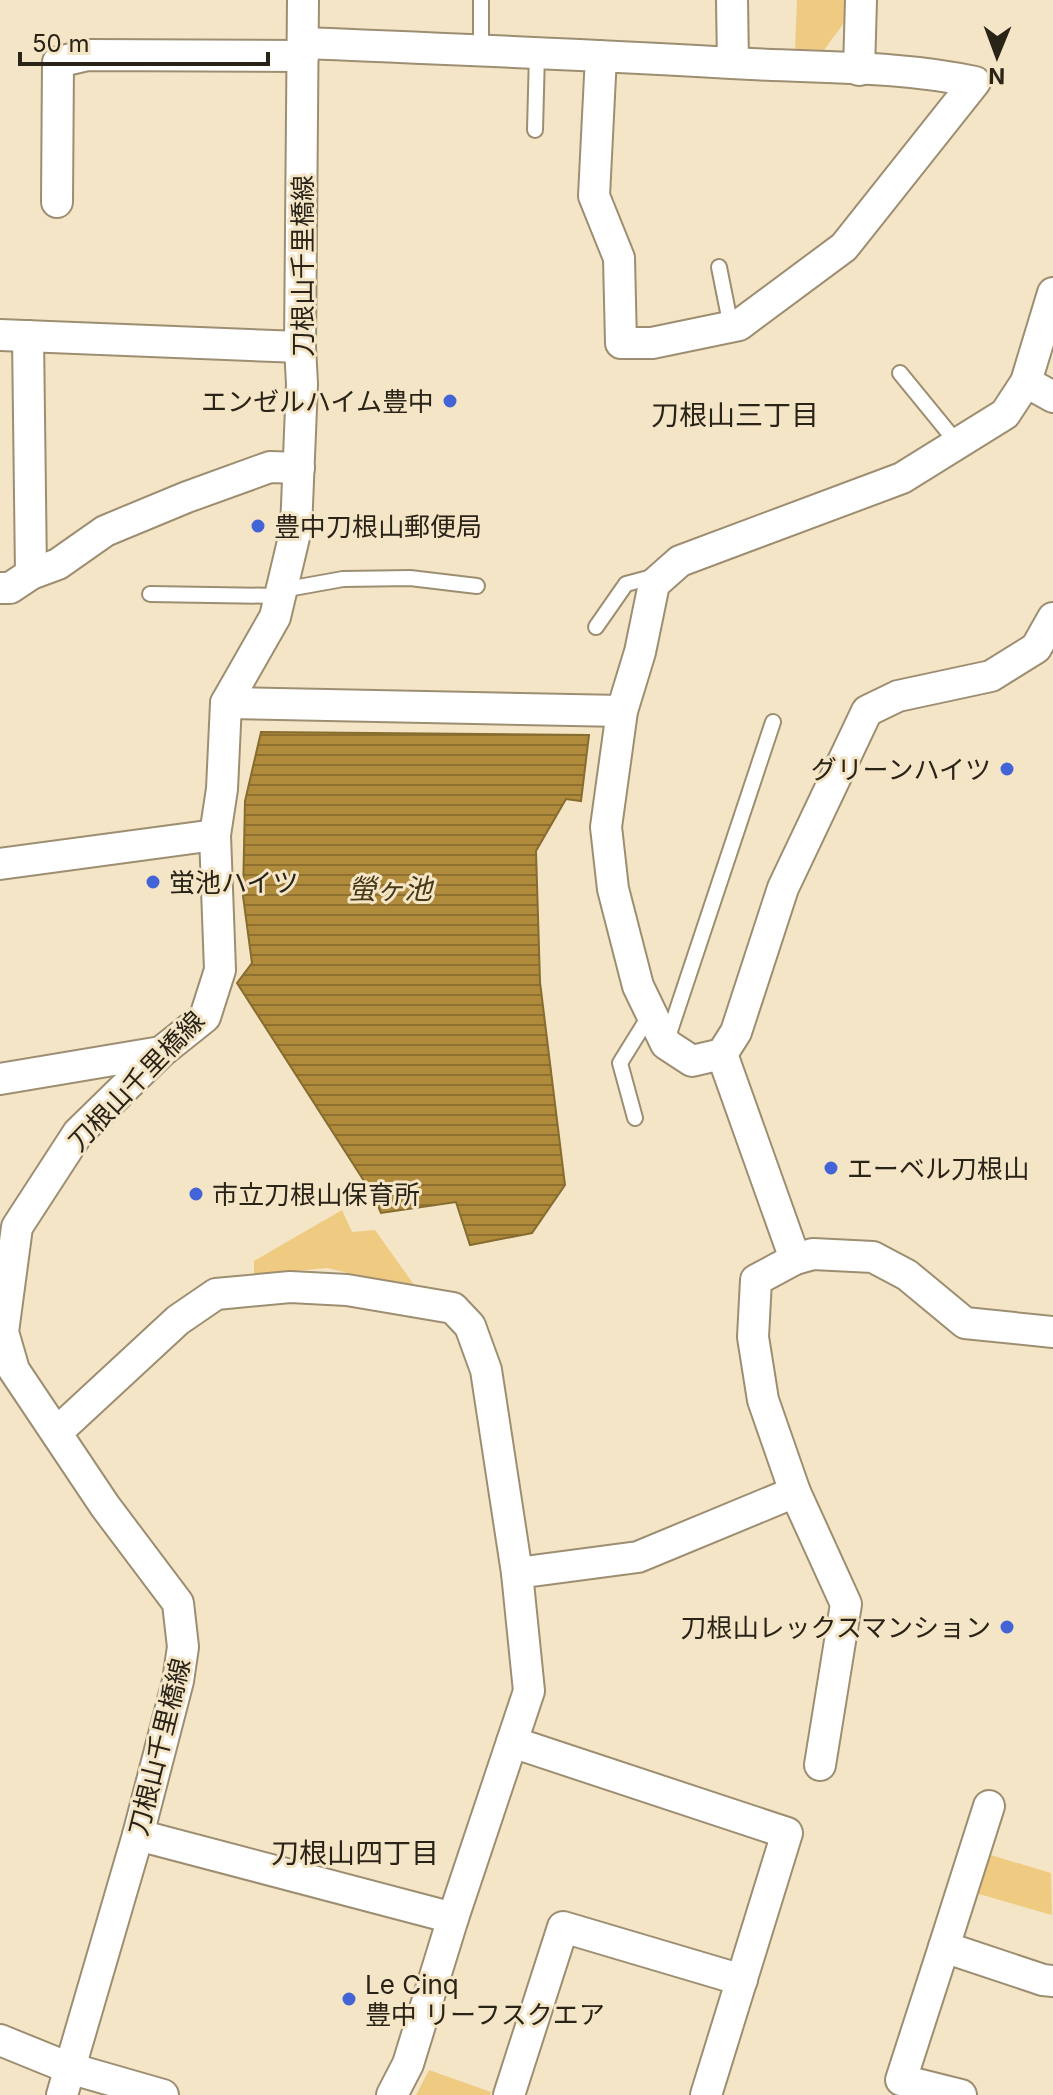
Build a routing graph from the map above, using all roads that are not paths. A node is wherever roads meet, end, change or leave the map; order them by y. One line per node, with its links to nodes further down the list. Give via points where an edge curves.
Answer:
1 (303, 0): 5 (street, 刀根山千里橋線)
2 (481, 0): 6 (lane)
3 (732, 0): 9 (street)
4 (861, 0): 10 (street)
5 (303, 50): 6 (street); 12 (street, via 88,55 58,62); 17 (street, 刀根山千里橋線)
6 (481, 50): 7 (street)
7 (537, 53): 8 (street); 11 (lane)
8 (601, 56): 9 (street); 15 (street, via 594,196 619,258 621,343 652,343)
9 (733, 63): 10 (street)
10 (859, 70): 15 (street, via 975,82 844,247)
11 (535, 130)
12 (57, 202)
13 (719, 267): 15 (lane)
14 (1053, 293): 19 (street)
15 (731, 327)
16 (14, 336): 17 (street); 24 (street)
17 (300, 347): 22 (street, 刀根山千里橋線)
18 (900, 373): 21 (lane)
19 (1026, 382): 20 (street); 21 (street, via 1005,414)
20 (1053, 397)
21 (958, 444): 23 (street, via 902,478 680,561)
22 (299, 468): 24 (street, via 270,467 187,497 105,531 58,564); 27 (street, 刀根山千里橋線, via 296,529)
23 (667, 573): 30 (lane, via 626,584); 32 (street, via 654,584)
24 (31, 574): 26 (street, via 10,588)
25 (477, 586): 27 (lane, via 410,578 343,579)
26 (0, 588)
27 (281, 593): 28 (lane); 31 (street, 刀根山千里橋線, via 275,617)
28 (150, 594)
29 (1053, 618): 39 (street, via 1036,648 991,676 898,696 867,711 783,888 736,1032)
30 (596, 627)
31 (226, 703): 32 (street); 34 (street, 刀根山千里橋線)
32 (622, 711): 36 (street, via 606,827 613,889 638,986)
33 (773, 722): 37 (lane)
34 (215, 835): 35 (street); 38 (street, 刀根山千里橋線, via 220,970 205,1017)
35 (0, 864)
36 (651, 1013): 37 (street); 41 (lane, via 620,1063)
37 (666, 1044): 39 (street, via 692,1061)
38 (161, 1052): 40 (street); 44 (street, 刀根山千里橋線, via 78,1133 17,1227)
39 (722, 1054): 42 (street)
40 (0, 1079)
41 (635, 1118)
42 (795, 1259): 43 (street, via 813,1254 873,1257 907,1275 965,1323); 46 (street, via 756,1280 753,1337 763,1400)
43 (1053, 1332)
44 (1, 1335): 45 (street, 刀根山千里橋線, via 14,1370)
45 (57, 1432): 47 (street, via 178,1320 216,1294 290,1287 347,1290 453,1308 470,1326 486,1370); 51 (street, 刀根山千里橋線, via 178,1603 183,1647 178,1681)
46 (795, 1492): 47 (street, via 638,1557); 49 (street, via 846,1604)
47 (517, 1573): 48 (street, via 529,1691)
48 (512, 1742): 52 (street); 54 (street, via 787,1833)
49 (820, 1765)
50 (989, 1806): 53 (street)
51 (138, 1835): 52 (street); 57 (street, 刀根山千里橋線)
52 (453, 1918): 60 (street, via 408,2064)
53 (944, 1947): 55 (street); 58 (street)
54 (742, 1980): 61 (street, via 563,1927); 62 (street)
55 (1053, 1981)
56 (0, 2040): 57 (street)
57 (66, 2082): 59 (street)
58 (899, 2087): 63 (street)
59 (163, 2095)
60 (392, 2095)
61 (509, 2095)
62 (706, 2095)
63 (961, 2095)

